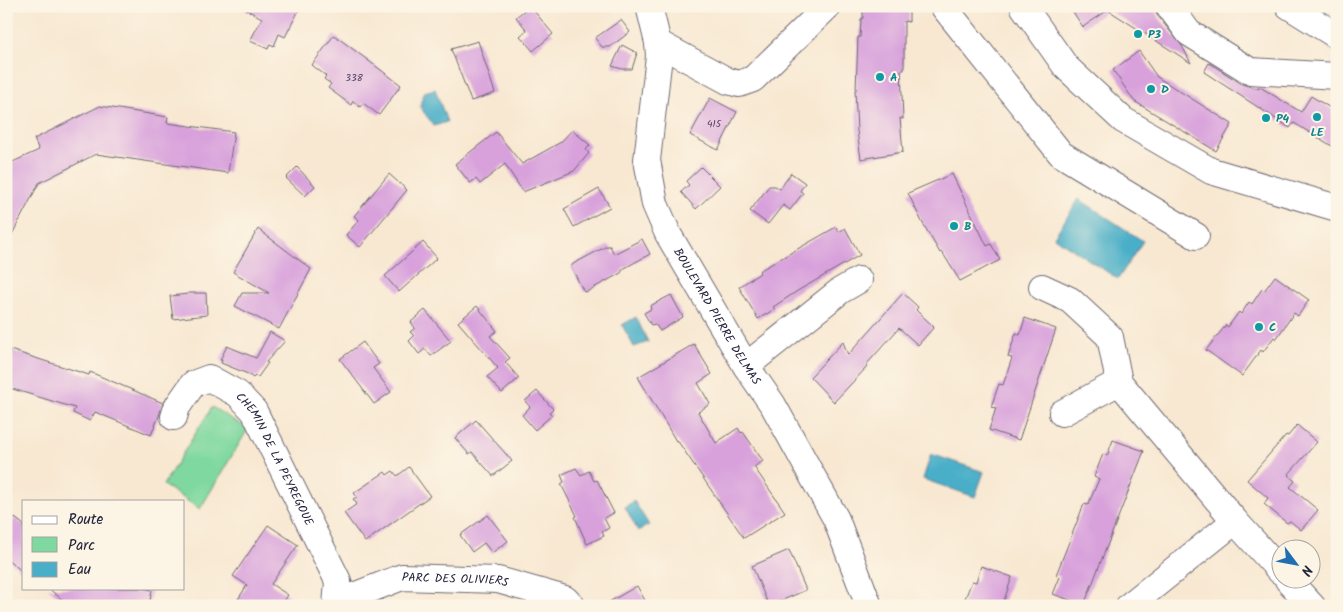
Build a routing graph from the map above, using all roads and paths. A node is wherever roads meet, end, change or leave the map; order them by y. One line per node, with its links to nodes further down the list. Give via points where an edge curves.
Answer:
1 (649, 6): 8 (street, BOULEVARD PIERRE DELMAS)
2 (828, 6): 8 (street, via 753,80 739,84 728,82)
3 (942, 6): 11 (street, via 1061,154)
4 (1024, 6): 10 (street, via 1066,67 1123,120 1211,171)
5 (1169, 6): 9 (street, via 1189,33 1250,71)
6 (1289, 6): 7 (street)
7 (1337, 36)
8 (658, 43): 14 (street, BOULEVARD PIERRE DELMAS, via 647,160 655,204 668,234)
9 (1337, 76)
10 (1337, 208)
11 (1196, 236)
12 (859, 280): 14 (street, via 840,291)
13 (1042, 287): 15 (street, via 1070,300 1110,337)
14 (746, 366): 23 (street, BOULEVARD PIERRE DELMAS, via 773,405 836,519)
15 (1120, 382): 16 (street); 18 (street)
16 (1062, 413)
17 (174, 417): 21 (street, CHEMIN DE LA PEYREGOUE, via 193,384 209,378 238,394 254,412 338,581)
18 (1235, 521): 19 (street); 24 (street)
19 (1270, 560)
20 (1297, 590): 25 (street)
21 (337, 604): 22 (street, PARC DES OLIVIERS, via 402,577 498,580 565,599)
22 (572, 606)
23 (869, 606)
24 (1129, 606)
25 (1312, 606)

